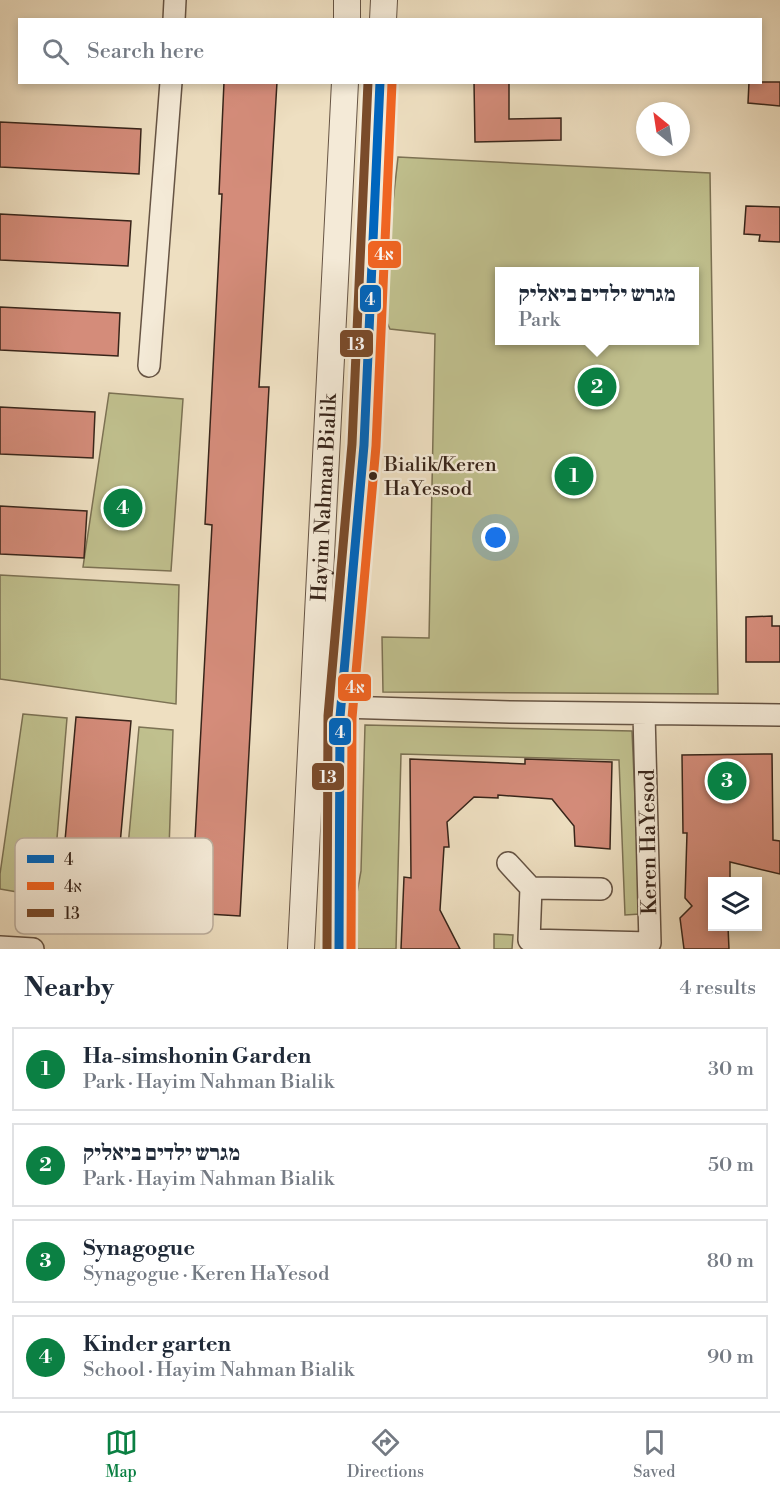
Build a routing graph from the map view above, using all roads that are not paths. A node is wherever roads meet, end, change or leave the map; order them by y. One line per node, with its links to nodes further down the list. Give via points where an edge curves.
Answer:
1 (175, 0): 4 (street)
2 (347, 0): 5 (street)
3 (384, 0): 6 (street)
4 (174, 18)
5 (347, 18)
6 (383, 18)
7 (171, 84): 10 (street)
8 (345, 84): 19 (street, Hayim Nahman Bialik)
9 (380, 84): 11 (street, Hayim Nahman Bialik, via 364,445)
10 (149, 366)
11 (341, 707): 12 (street); 20 (street, Hayim Nahman Bialik)
12 (644, 714): 13 (street); 15 (street, Keren HaYesod, via 650,943 529,940)
13 (780, 716)
14 (508, 863): 15 (street)
15 (531, 888): 16 (street)
16 (601, 889)
17 (0, 946): 18 (street)
18 (33, 949)
19 (301, 949)
20 (339, 949)

